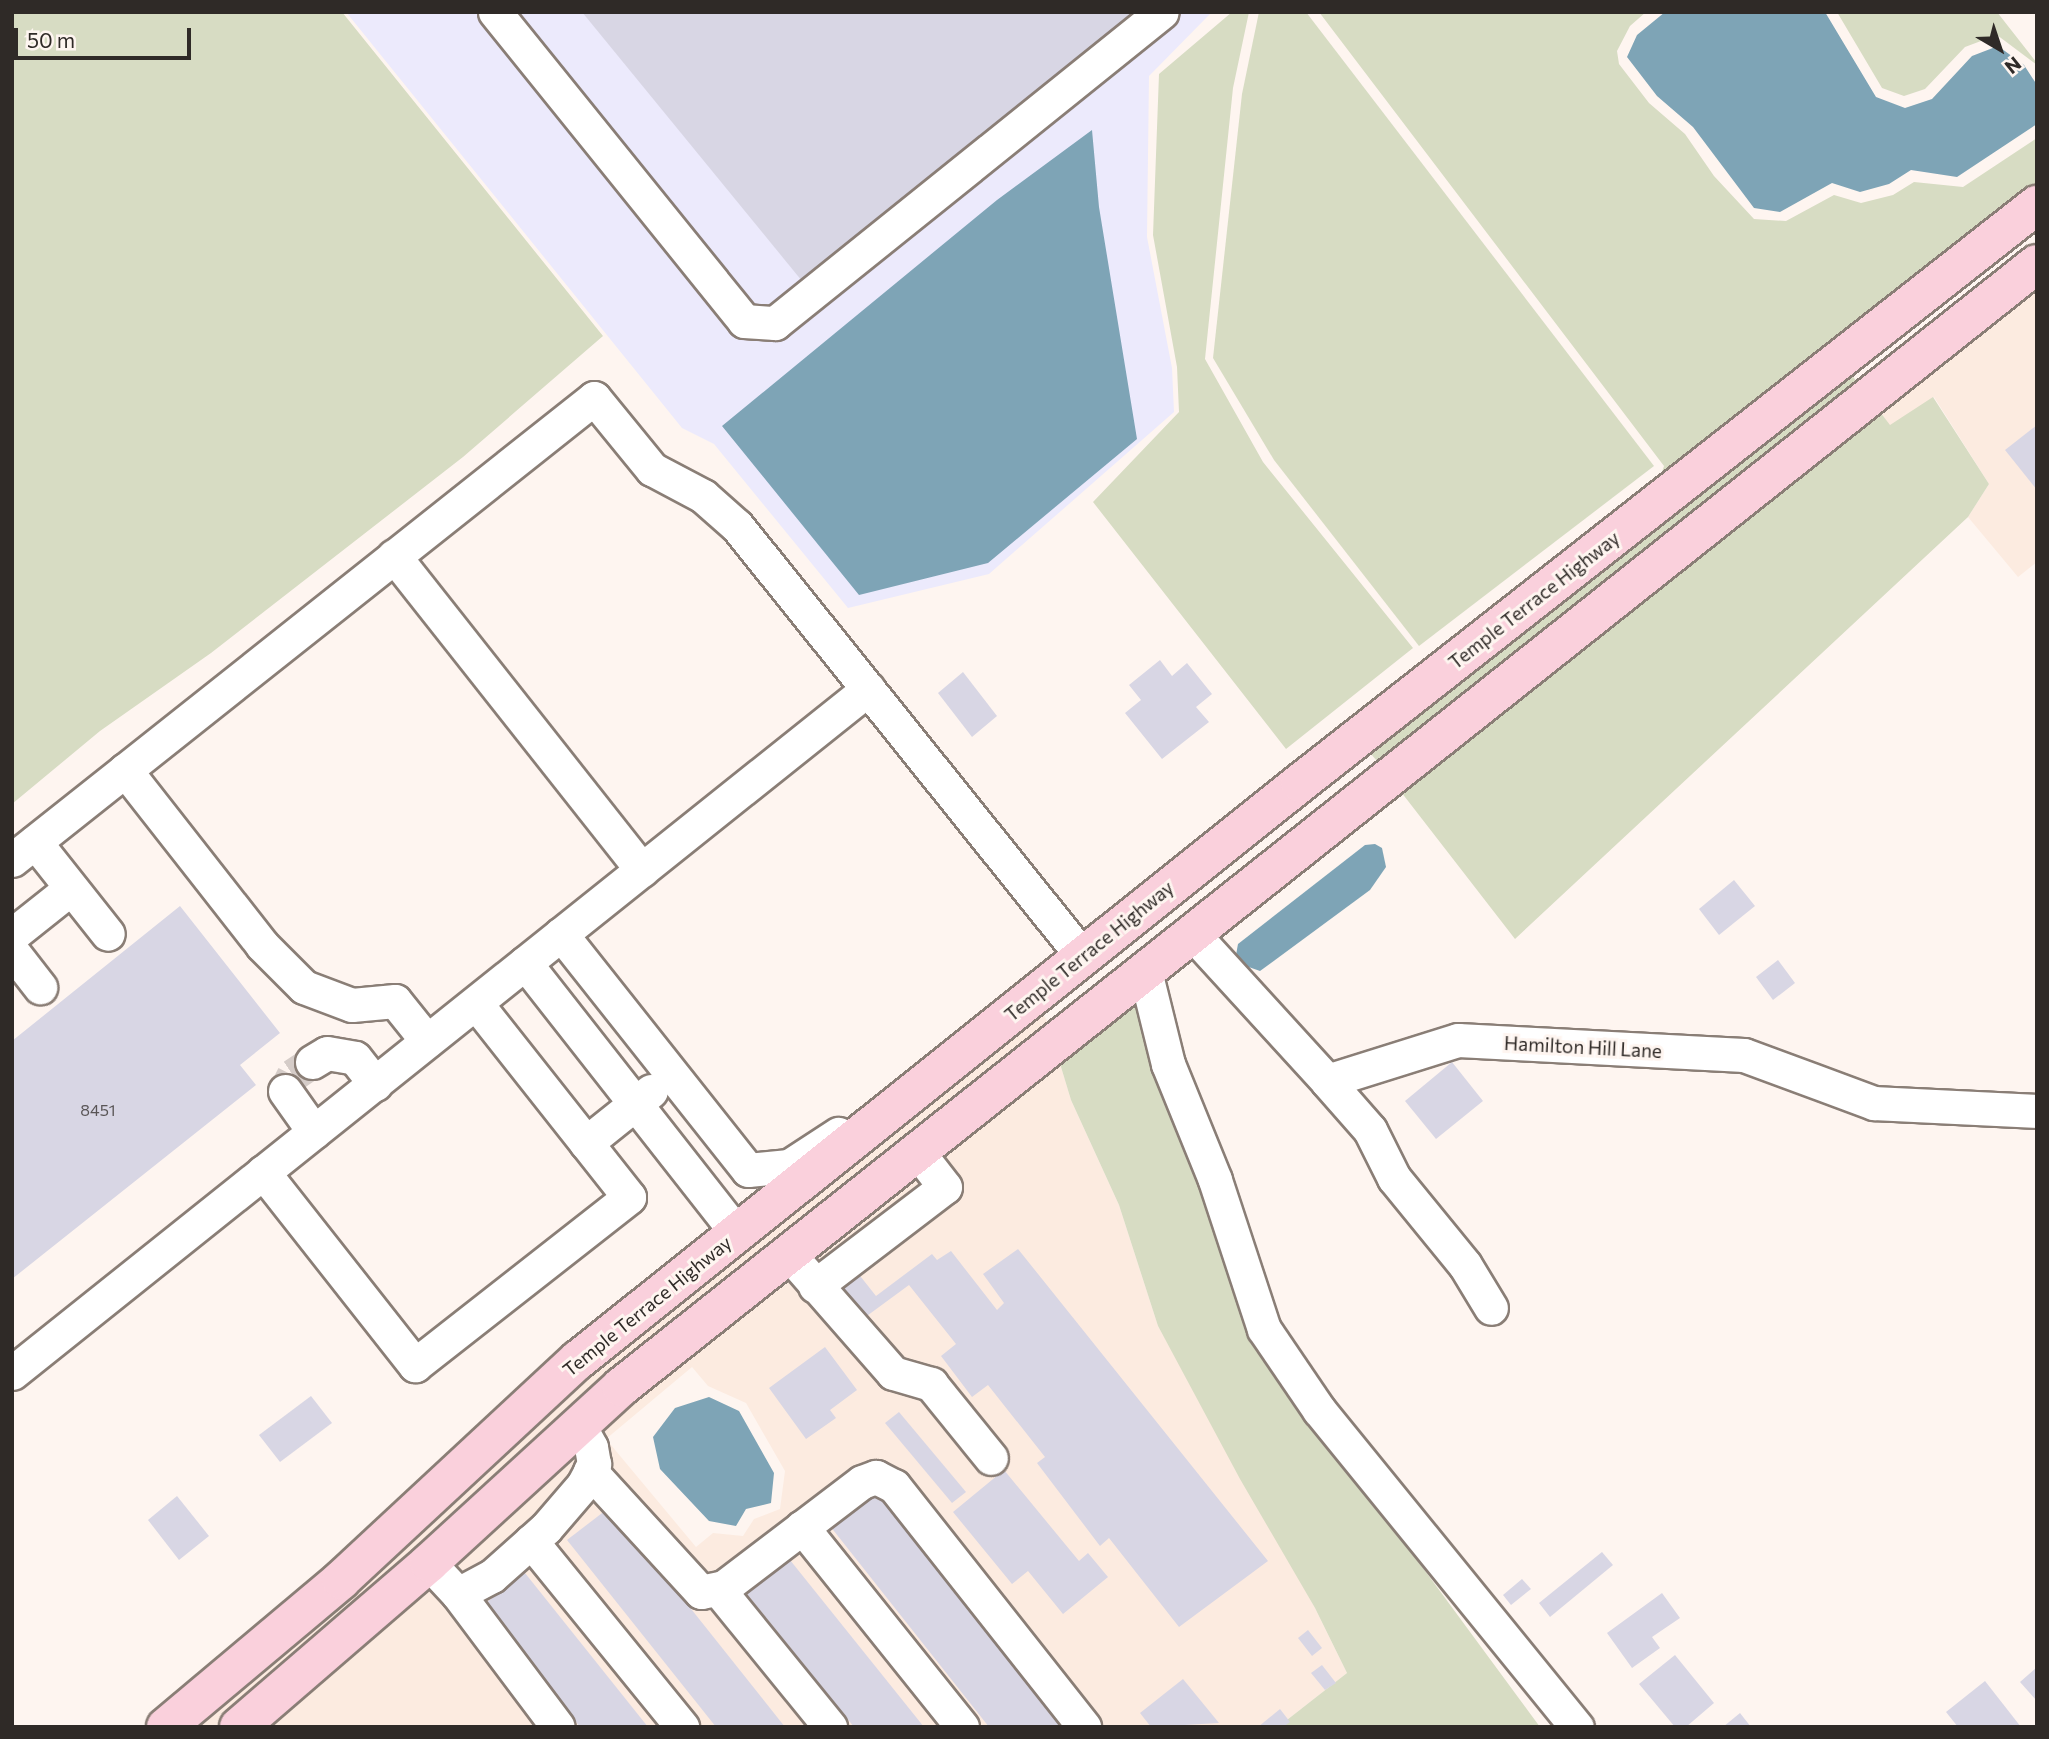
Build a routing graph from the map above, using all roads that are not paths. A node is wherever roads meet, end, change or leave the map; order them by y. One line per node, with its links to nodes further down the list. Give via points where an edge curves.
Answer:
1 (495, 12): 2 (street, via 744,320 775,323)
2 (1162, 12)
3 (2037, 205): 4 (main road, Temple Terrace Highway)
4 (1991, 241): 5 (main road); 8 (main road, Temple Terrace Highway)
5 (2032, 277): 10 (main road)
6 (394, 556): 7 (street, via 594,398 652,469 703,496 737,526); 9 (street); 12 (street)
7 (868, 689): 12 (street); 19 (street)
8 (1349, 746): 10 (main road); 19 (main road, Temple Terrace Highway)
9 (125, 770): 11 (street); 24 (street, via 262,945 304,987 352,1005 395,1001)
10 (1380, 784): 14 (main road)
11 (24, 851): 13 (street)
12 (642, 870): 17 (street)
13 (71, 888): 15 (street); 16 (street)
14 (1192, 933): 21 (main road); 27 (street)
15 (12, 934)
16 (108, 934)
17 (561, 934): 20 (street); 26 (street)
18 (12, 951): 22 (street)
19 (1083, 957): 32 (main road, Temple Terrace Highway)
20 (525, 963): 23 (street); 30 (street)
21 (1145, 971): 35 (main road); 57 (street, via 1168,1064 1215,1180 1264,1329 1319,1410)
22 (40, 987)
23 (476, 1003): 24 (street); 34 (street)
24 (427, 1041): 28 (street)
25 (312, 1062): 28 (street, via 327,1053 355,1058)
26 (673, 1074): 30 (street); 32 (street, via 748,1170 789,1166 828,1137)
27 (1327, 1081): 31 (street, Hamilton Hill Lane, via 1458,1040 1744,1055 1874,1103); 40 (street, via 1370,1130 1394,1178 1465,1265)
28 (374, 1084): 33 (street)
29 (285, 1091): 33 (street)
30 (635, 1103): 34 (street); 37 (street)
31 (2037, 1111)
32 (870, 1126): 37 (main road, Temple Terrace Highway)
33 (314, 1132): 36 (street)
34 (586, 1143): 36 (street, via 629,1197 415,1365)
35 (917, 1151): 38 (main road); 39 (street, via 945,1187)
36 (263, 1172): 41 (street)
37 (737, 1233): 50 (main road, Temple Terrace Highway, via 578,1360 341,1580)
38 (788, 1254): 39 (street); 42 (main road)
39 (815, 1286): 43 (street, via 893,1373 931,1384)
40 (1491, 1308)
41 (12, 1373)
42 (579, 1425): 44 (street, via 591,1447); 47 (main road)
43 (991, 1458)
44 (590, 1471): 46 (street); 48 (street, via 701,1592)
45 (802, 1527): 48 (street); 55 (street); 56 (street, via 862,1482 876,1477 894,1486)
46 (531, 1541): 49 (street, via 492,1576); 53 (street)
47 (429, 1563): 49 (street); 51 (main road)
48 (718, 1589): 54 (street)
49 (458, 1594): 52 (street)
50 (166, 1727)
51 (239, 1727)
52 (558, 1727)
53 (682, 1727)
54 (830, 1727)
55 (962, 1727)
56 (1084, 1727)
57 (1577, 1727)

